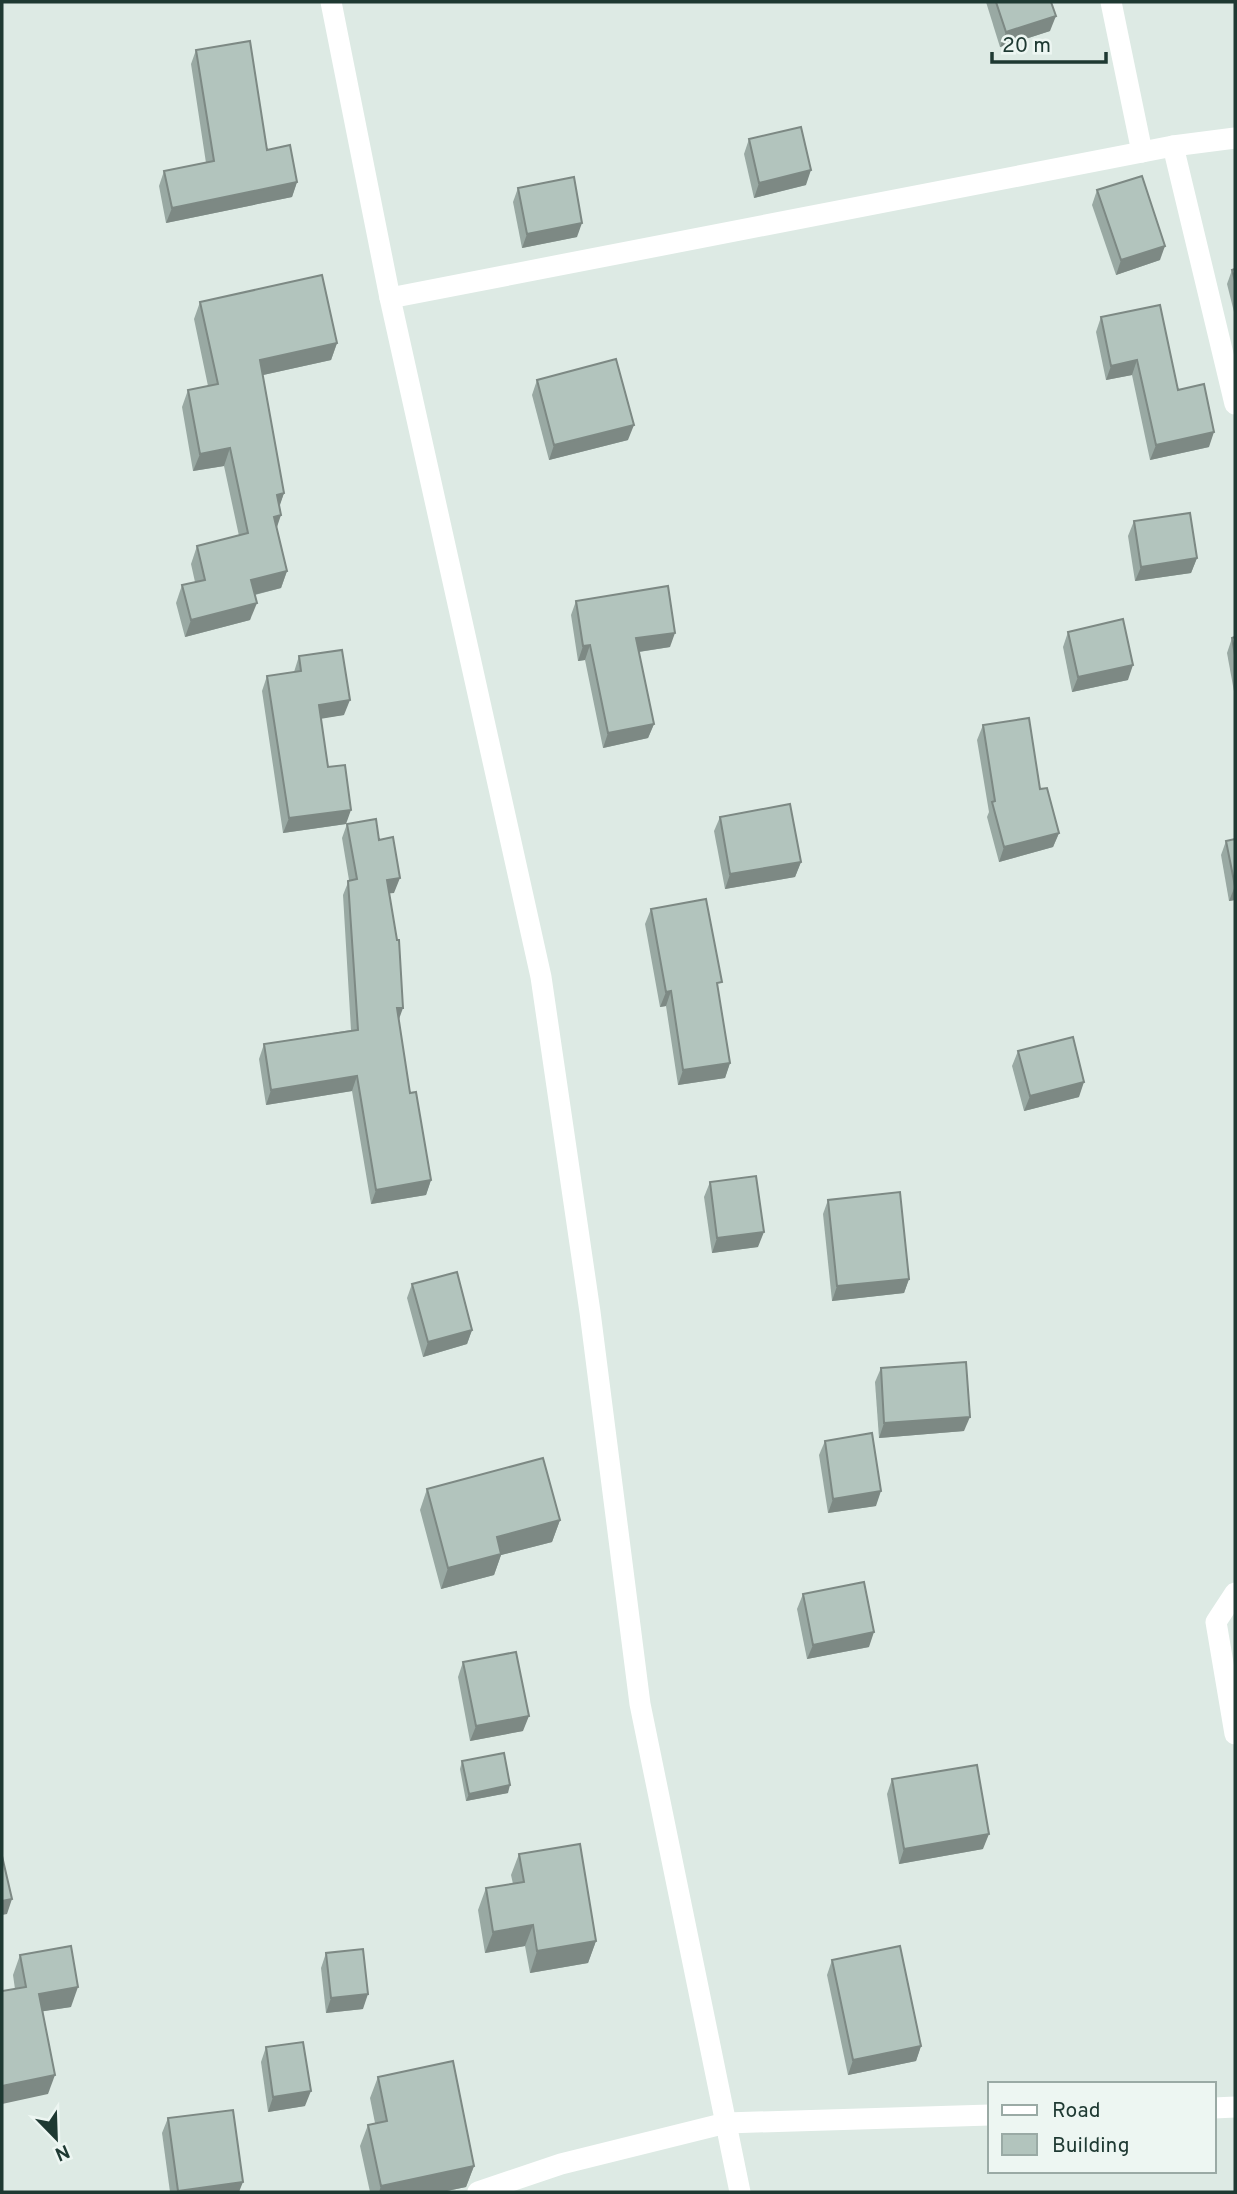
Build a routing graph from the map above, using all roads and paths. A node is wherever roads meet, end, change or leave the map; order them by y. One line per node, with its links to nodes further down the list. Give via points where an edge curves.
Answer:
1 (331, 2): 6 (street)
2 (1111, 2): 5 (street)
3 (1235, 138): 4 (street)
4 (1173, 146): 5 (street); 7 (street)
5 (1142, 152): 6 (street)
6 (390, 298): 13 (street, via 541,977 640,1704)
7 (1235, 404)
8 (1235, 1593): 9 (street, via 1216,1622)
9 (1235, 1734)
10 (1235, 2107): 11 (street)
11 (1216, 2108)
12 (988, 2115): 13 (street)
13 (726, 2123): 14 (street, via 561,2164); 15 (street)
14 (478, 2192)
15 (740, 2192)

